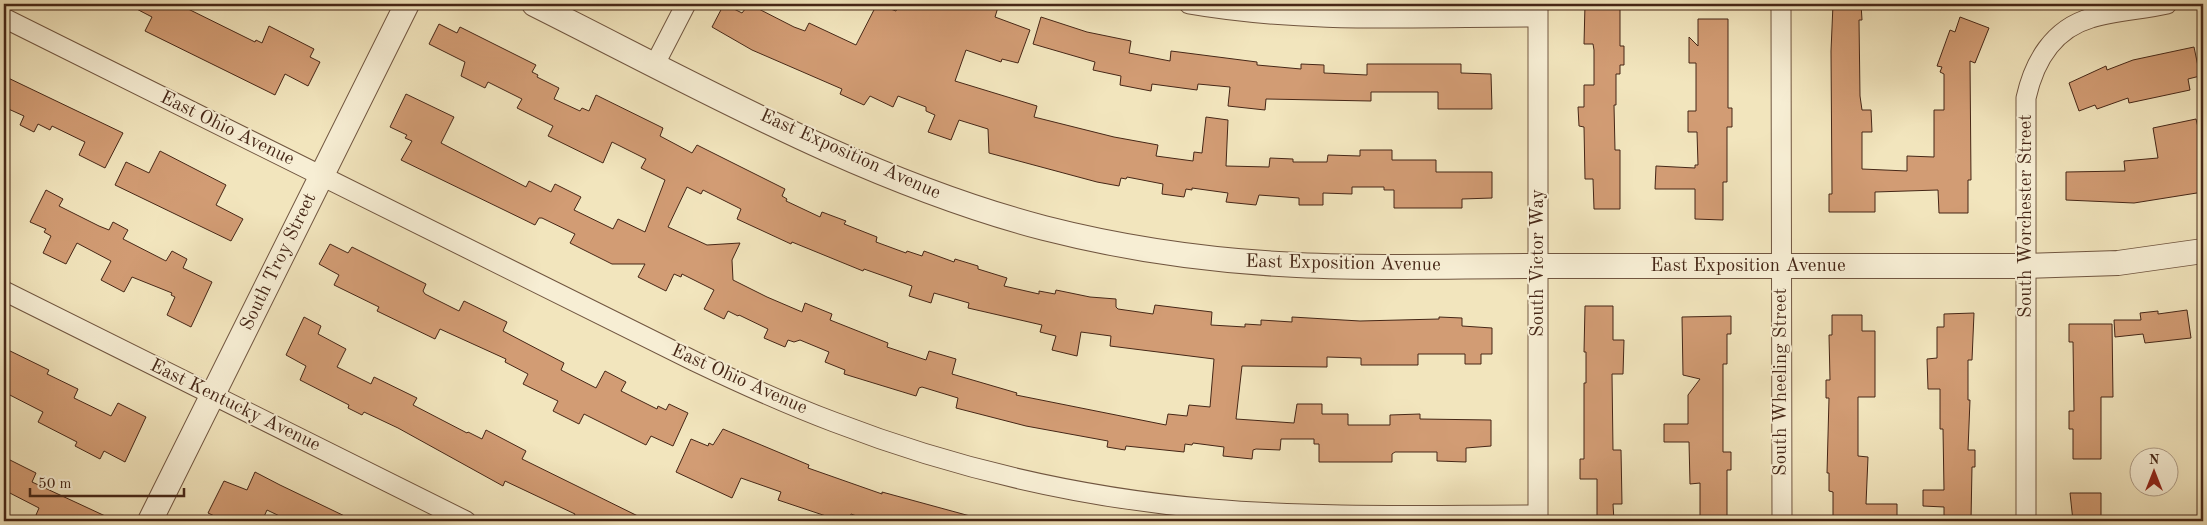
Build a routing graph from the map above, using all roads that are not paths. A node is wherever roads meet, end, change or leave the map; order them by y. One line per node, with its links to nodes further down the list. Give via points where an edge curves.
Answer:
1 (408, 4): 10 (street, South Troy Street)
2 (534, 4): 9 (street, East Exposition Avenue)
3 (686, 4): 9 (street)
4 (1189, 4): 7 (street, via 1308,16)
5 (1781, 4): 13 (street, South Wheeling Street)
6 (2167, 4): 14 (street, South Worchester Street, via 2090,18 2068,28 2041,56 2026,98)
7 (1538, 11): 12 (street, South Victor Way)
8 (4, 18): 10 (street, East Ohio Avenue)
9 (656, 64): 12 (street, East Exposition Avenue, via 805,138 922,189 983,210 1107,242 1233,261 1297,265)
10 (322, 176): 16 (street, South Troy Street); 17 (street, East Ohio Avenue, via 764,394 835,423 982,469 1133,500 1210,509)
11 (2203, 251): 14 (street, East Exposition Avenue, via 2118,263)
12 (1538, 266): 13 (street, East Exposition Avenue); 17 (street, South Victor Way)
13 (1781, 266): 14 (street, East Exposition Avenue); 20 (street, South Wheeling Street)
14 (2026, 266): 21 (street, South Worchester Street)
15 (4, 291): 16 (street, East Kentucky Avenue)
16 (213, 395): 18 (street, South Troy Street); 19 (street, East Kentucky Avenue)
17 (1538, 518)
18 (150, 521)
19 (466, 521)
20 (1782, 521)
21 (2026, 521)

